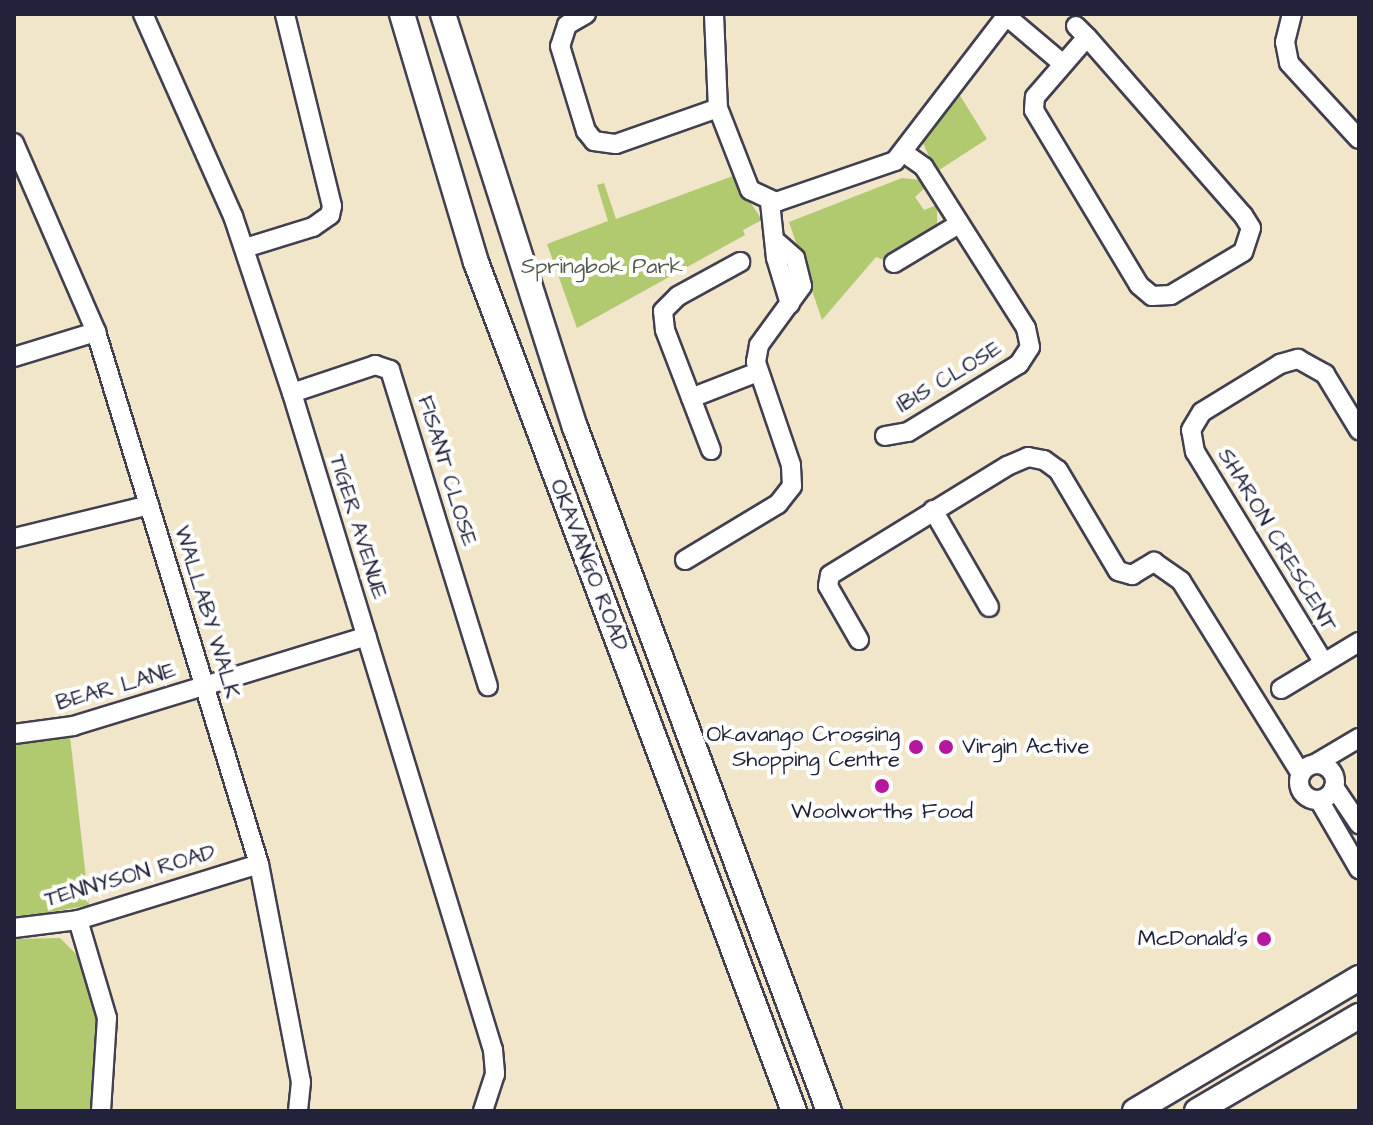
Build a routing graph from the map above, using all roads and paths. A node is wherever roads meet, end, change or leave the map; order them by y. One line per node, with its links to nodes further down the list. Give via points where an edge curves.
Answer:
1 (143, 14): 16 (street, TIGER AVENUE)
2 (285, 14): 16 (street, via 332,206 330,215 313,227)
3 (402, 14): 52 (main road, OKAVANGO ROAD, via 476,262)
4 (443, 14): 53 (main road, OKAVANGO ROAD, via 575,427)
5 (586, 14): 10 (street, via 567,25 560,46 586,131 594,141 616,144)
6 (714, 14): 10 (street)
7 (1292, 14): 11 (street, via 1285,42 1289,63)
8 (1006, 15): 9 (street); 12 (street)
9 (1062, 63): 9 (street, via 1035,97 1037,119 1143,291 1171,295 1243,252 1251,236 1247,220 1081,32)
10 (718, 108): 14 (street, via 750,190)
11 (1359, 139)
12 (904, 153): 14 (street, via 882,169); 15 (street, IBIS CLOSE, via 924,167)
13 (16, 154): 19 (street, WALLABY WALK)
14 (767, 201): 21 (street, via 790,304 759,345)
15 (959, 224): 18 (street); 25 (street, IBIS CLOSE, via 1026,328 1028,352 1019,364 908,432)
16 (245, 248): 22 (street, TIGER AVENUE)
17 (740, 262): 23 (street, via 678,296 663,311)
18 (894, 263)
19 (96, 332): 20 (street); 27 (street, WALLABY WALK)
20 (14, 357)
21 (758, 372): 23 (street); 30 (street, via 791,465 792,486 778,504)
22 (292, 393): 32 (street, TIGER AVENUE); 37 (street, FISANT CLOSE, via 375,365 390,370)
23 (691, 398): 26 (street)
24 (1359, 430): 35 (street, SHARON CRESCENT, via 1325,374 1298,359 1280,364 1202,412 1191,430 1195,452)
25 (885, 436)
26 (711, 450)
27 (149, 505): 29 (street); 36 (street, WALLABY WALK)
28 (933, 510): 31 (street); 33 (street, via 830,575 828,586); 41 (street, via 1022,458 1049,462 1118,571 1132,575 1154,562 1181,581 1288,754)
29 (14, 538)
30 (685, 560)
31 (989, 607)
32 (367, 636): 36 (street, BEAR LANE); 51 (street, TIGER AVENUE, via 495,1065)
33 (859, 640)
34 (1359, 642): 35 (street, SHARON CRESCENT)
35 (1324, 663): 38 (street, SHARON CRESCENT)
36 (206, 686): 39 (street, BEAR LANE, via 73,726); 43 (street, WALLABY WALK)
37 (488, 686)
38 (1281, 689)
39 (14, 734)
40 (1355, 741): 41 (street)
41 (1318, 777): 42 (street); 44 (street)
42 (1359, 824)
43 (259, 864): 45 (street, TENNYSON ROAD); 50 (street, WALLABY WALK, via 301,1082)
44 (1359, 869)
45 (78, 920): 46 (street, TENNYSON ROAD); 49 (street, via 107,1018)
46 (14, 928)
47 (1359, 978): 54 (main road)
48 (1359, 1016): 55 (main road)
49 (101, 1111)
50 (298, 1111)
51 (483, 1111)
52 (794, 1111)
53 (829, 1111)
54 (1135, 1111)
55 (1197, 1111)

